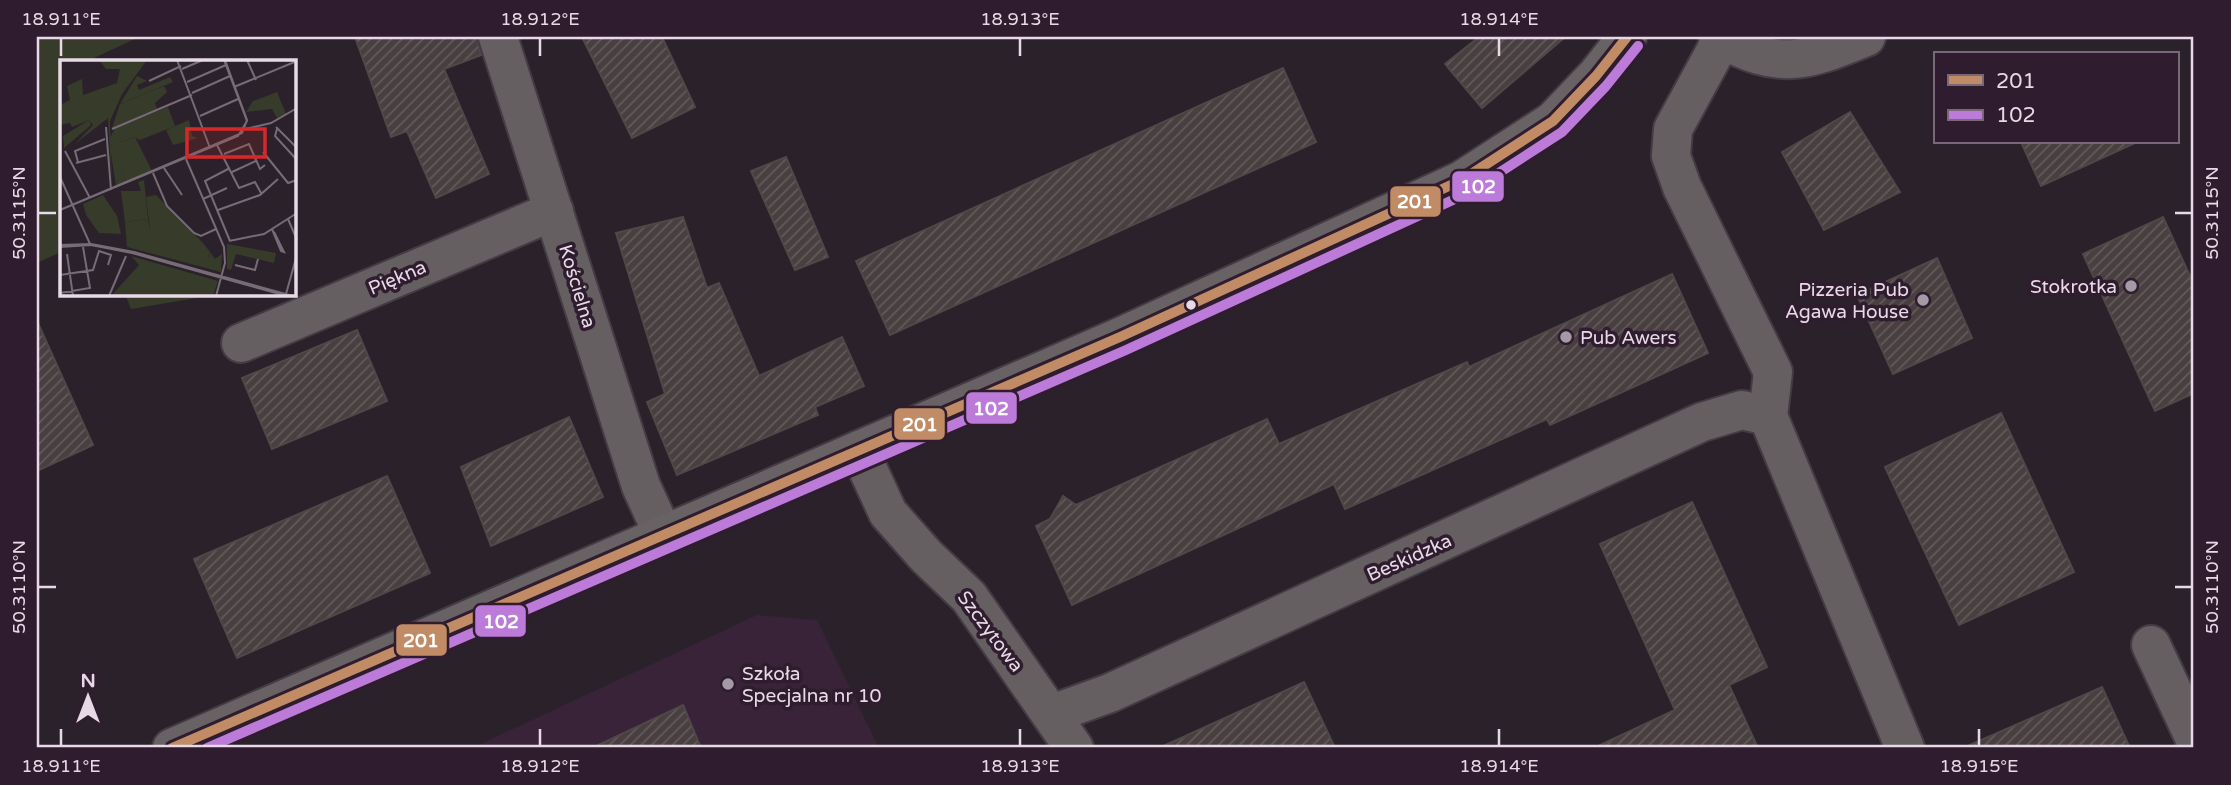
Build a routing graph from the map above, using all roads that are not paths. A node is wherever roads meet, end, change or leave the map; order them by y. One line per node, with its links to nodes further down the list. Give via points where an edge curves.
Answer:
1 (498, 37): 6 (street, Kościelna)
2 (1627, 37): 9 (street, via 1553,121 1462,180 1132,332)
3 (1866, 37): 5 (street, via 1820,55)
4 (1720, 38): 5 (street, via 1756,56); 8 (street, via 1673,129 1671,156 1773,372)
5 (1792, 48)
6 (554, 211): 7 (street, Piękna); 10 (street, Kościelna, via 641,486)
7 (241, 343)
8 (1768, 416): 12 (street, Beskidzka, via 1742,410 1702,422 1110,693); 16 (street)
9 (859, 450): 10 (street); 12 (street, Szczytowa, via 888,513 969,597)
10 (663, 534): 14 (street)
11 (2151, 645): 13 (street)
12 (1052, 715): 15 (street, Szczytowa)
13 (2194, 737)
14 (172, 748)
15 (1074, 748)
16 (1905, 748)

